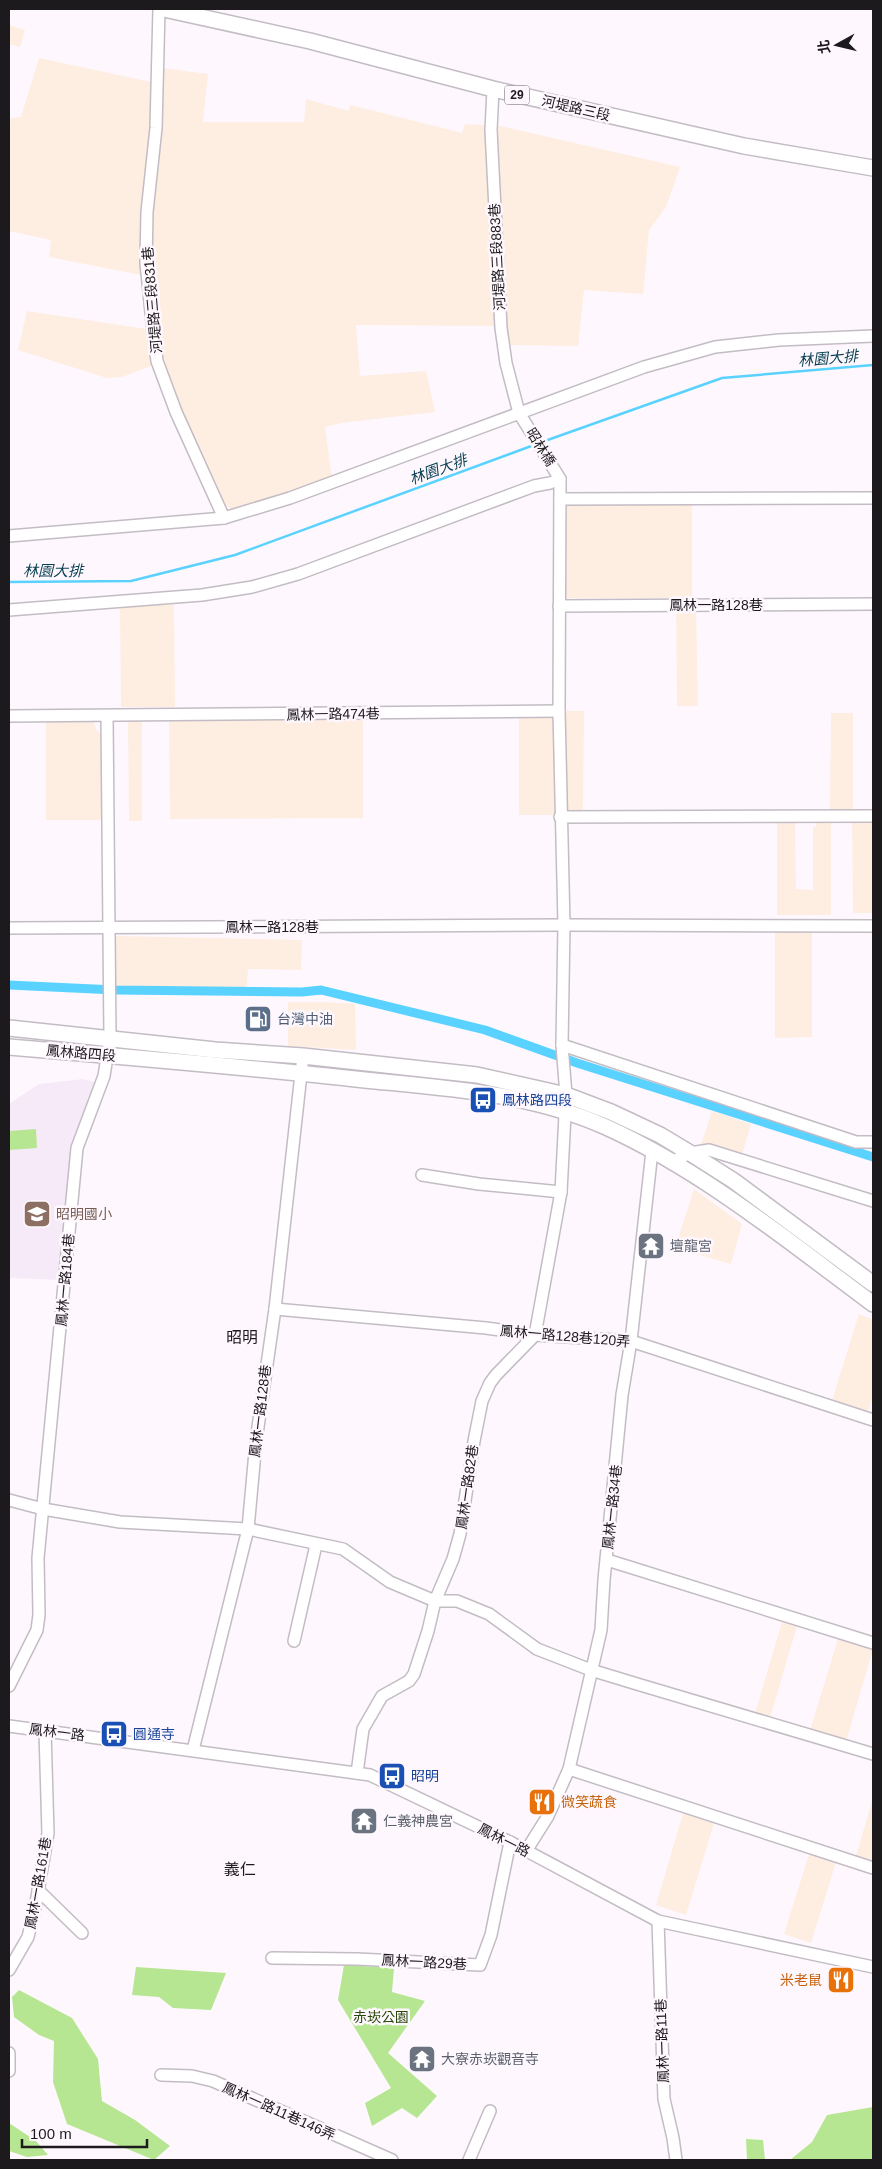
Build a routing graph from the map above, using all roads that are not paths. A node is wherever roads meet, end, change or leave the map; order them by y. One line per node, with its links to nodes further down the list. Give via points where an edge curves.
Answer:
1 (159, 9): 10 (street, 河堤路三段831巷, via 156,128 146,262 152,322 157,361)
2 (164, 9): 3 (main road, 河堤路三段 / 29, via 310,41)
3 (493, 90): 4 (main road, 河堤路三段 / 29, via 744,146); 6 (street, 河堤路三段883巷, via 491,130 501,328 506,362)
4 (873, 168)
5 (873, 336): 6 (street, via 779,340 715,347 644,366)
6 (522, 417): 7 (street, 昭林橋); 10 (street)
7 (559, 476): 9 (street); 14 (street, via 550,483 534,486 298,574 252,587 174,597)
8 (873, 498): 9 (street)
9 (560, 499): 13 (street)
10 (224, 518): 11 (street)
11 (9, 536)
12 (873, 604): 13 (street, 鳳林一路128巷)
13 (559, 606): 15 (street)
14 (9, 610)
15 (559, 711): 17 (street, 鳳林一路474巷); 19 (street)
16 (9, 716): 17 (street, 鳳林一路474巷)
17 (107, 716): 23 (street)
18 (873, 816): 19 (street)
19 (560, 817): 20 (street)
20 (564, 925): 21 (street, 鳳林一路128巷); 23 (street, 鳳林一路128巷); 27 (street)
21 (873, 926)
22 (9, 928): 23 (street)
23 (108, 928): 25 (street)
24 (9, 1028): 25 (main road, 鳳林路四段)
25 (110, 1038): 28 (street); 29 (main road, 鳳林路四段)
26 (9, 1047): 28 (main road, 鳳林路四段)
27 (562, 1049): 31 (street); 33 (street, via 856,1142)
28 (108, 1056): 30 (main road, 鳳林路四段); 47 (street, 鳳林一路184巷, via 104,1076 77,1148)
29 (303, 1056): 30 (street, 鳳林一路128巷); 31 (main road, 鳳林路四段, via 477,1075)
30 (300, 1072): 32 (main road, 鳳林路四段, via 473,1091); 42 (street, 鳳林一路128巷)
31 (566, 1095): 32 (street); 35 (main road, 鳳林路四段, via 611,1112)
32 (564, 1111): 34 (main road, 鳳林路四段, via 605,1126); 38 (street)
33 (873, 1142)
34 (652, 1151): 36 (main road, 鳳林路四段); 44 (street, 鳳林一路34巷)
35 (690, 1153): 36 (street); 39 (street, via 709,1150); 40 (main road, 鳳林路四段, via 734,1181)
36 (672, 1162): 41 (main road, 鳳林路四段, via 726,1196)
37 (422, 1175): 38 (street)
38 (562, 1192): 43 (street)
39 (873, 1201)
40 (873, 1284)
41 (873, 1304)
42 (274, 1309): 43 (street, 鳳林一路128巷120弄); 48 (street, 鳳林一路128巷)
43 (535, 1335): 44 (street, 鳳林一路128巷120弄); 51 (street, 鳳林一路82巷, via 490,1382 482,1401 460,1534)
44 (631, 1341): 45 (street, 鳳林一路128巷120弄); 50 (street, 鳳林一路34巷, via 622,1395)
45 (873, 1420)
46 (9, 1500): 47 (street)
47 (43, 1509): 48 (street, via 120,1522); 55 (street, 鳳林一路184巷, via 38,1558 37,1630)
48 (248, 1529): 49 (street); 58 (street, 鳳林一路128巷)
49 (316, 1545): 51 (street, via 343,1549 390,1582); 52 (street)
50 (606, 1560): 53 (street); 54 (street, 鳳林一路34巷, via 602,1630)
51 (435, 1601): 54 (street, via 457,1601 489,1614 530,1645); 61 (street, 鳳林一路82巷, via 414,1674 409,1681 382,1696 363,1729)
52 (294, 1641)
53 (873, 1643)
54 (591, 1670): 59 (street); 60 (street, 鳳林一路34巷)
55 (9, 1686)
56 (9, 1726): 57 (street, 鳳林一路)
57 (45, 1731): 58 (street, 鳳林一路); 65 (street, 鳳林一路161巷, via 48,1833)
58 (193, 1750): 61 (street, 鳳林一路)
59 (873, 1754)
60 (569, 1769): 63 (street, 鳳林一路34巷, via 548,1816); 64 (street)
61 (357, 1773): 62 (street, 鳳林一路, via 385,1781)
62 (510, 1842): 63 (street, 鳳林一路); 68 (street, 鳳林一路29巷, via 491,1935 480,1965)
63 (526, 1851): 66 (street, 鳳林一路)
64 (873, 1868)
65 (38, 1890): 67 (street); 70 (street, 鳳林一路161巷, via 28,1938)
66 (658, 1920): 69 (street, 鳳林一路); 78 (street, 鳳林一路11巷, via 664,2098)
67 (82, 1933)
68 (272, 1958)
69 (873, 1967)
70 (9, 1970)
71 (9, 2053): 72 (street)
72 (9, 2071)
73 (161, 2075): 75 (street, 鳳林一路11巷146弄, via 192,2076 213,2081)
74 (490, 2111): 77 (street)
75 (370, 2156): 76 (street, 鳳林一路11巷146弄)
76 (392, 2160)
77 (469, 2160)
78 (676, 2160)

